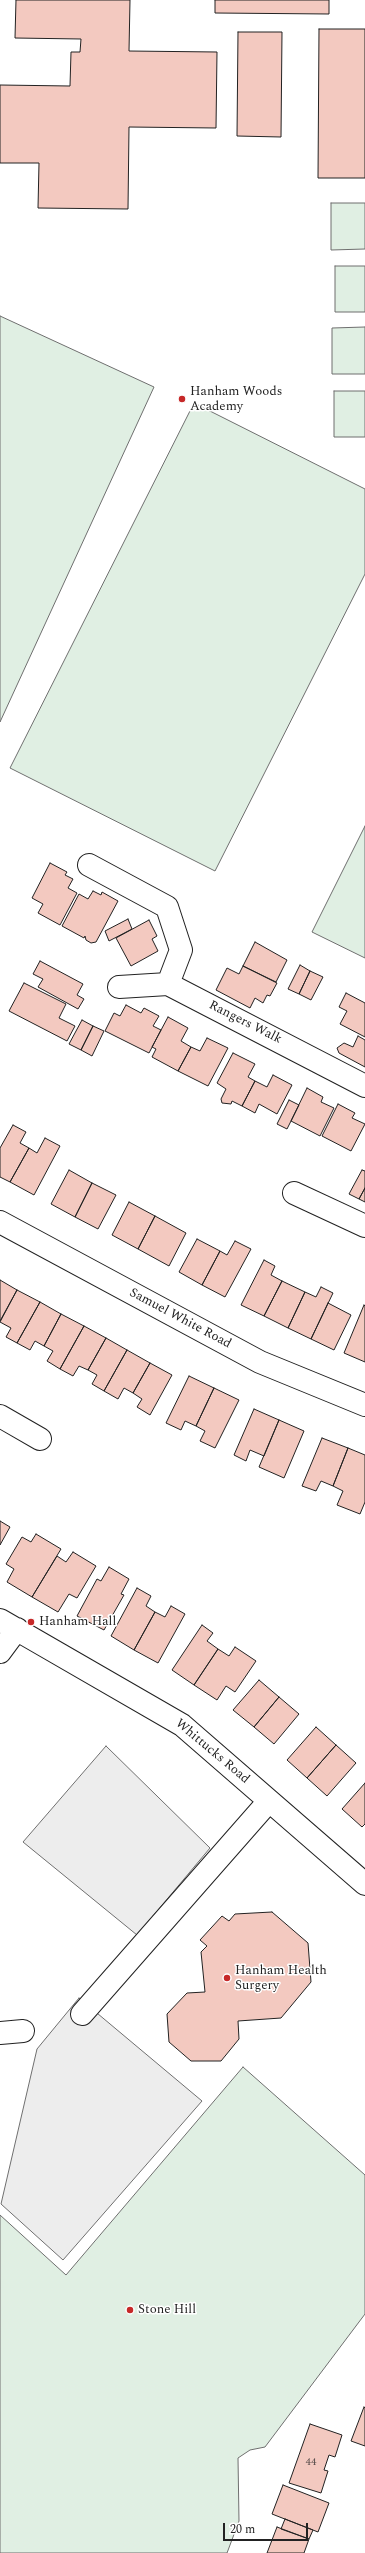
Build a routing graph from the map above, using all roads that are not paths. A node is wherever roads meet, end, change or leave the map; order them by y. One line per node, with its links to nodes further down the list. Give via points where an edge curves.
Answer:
1 (89, 865): 2 (street, via 167,907 181,950)
2 (168, 984): 3 (street); 4 (street, Rangers Walk)
3 (120, 987)
4 (365, 1086)
5 (294, 1193): 7 (street)
6 (0, 1222): 8 (street, Samuel White Road, via 260,1362)
7 (365, 1226)
8 (365, 1405)
9 (0, 1416): 10 (street)
10 (40, 1439)
11 (9, 1624): 12 (street); 13 (street, Whittucks Road, via 182,1725)
12 (0, 1652)
13 (269, 1801): 14 (street, Whittucks Road); 15 (street)
14 (365, 1884)
15 (82, 2014)
16 (23, 2031): 17 (street)
17 (0, 2033)

